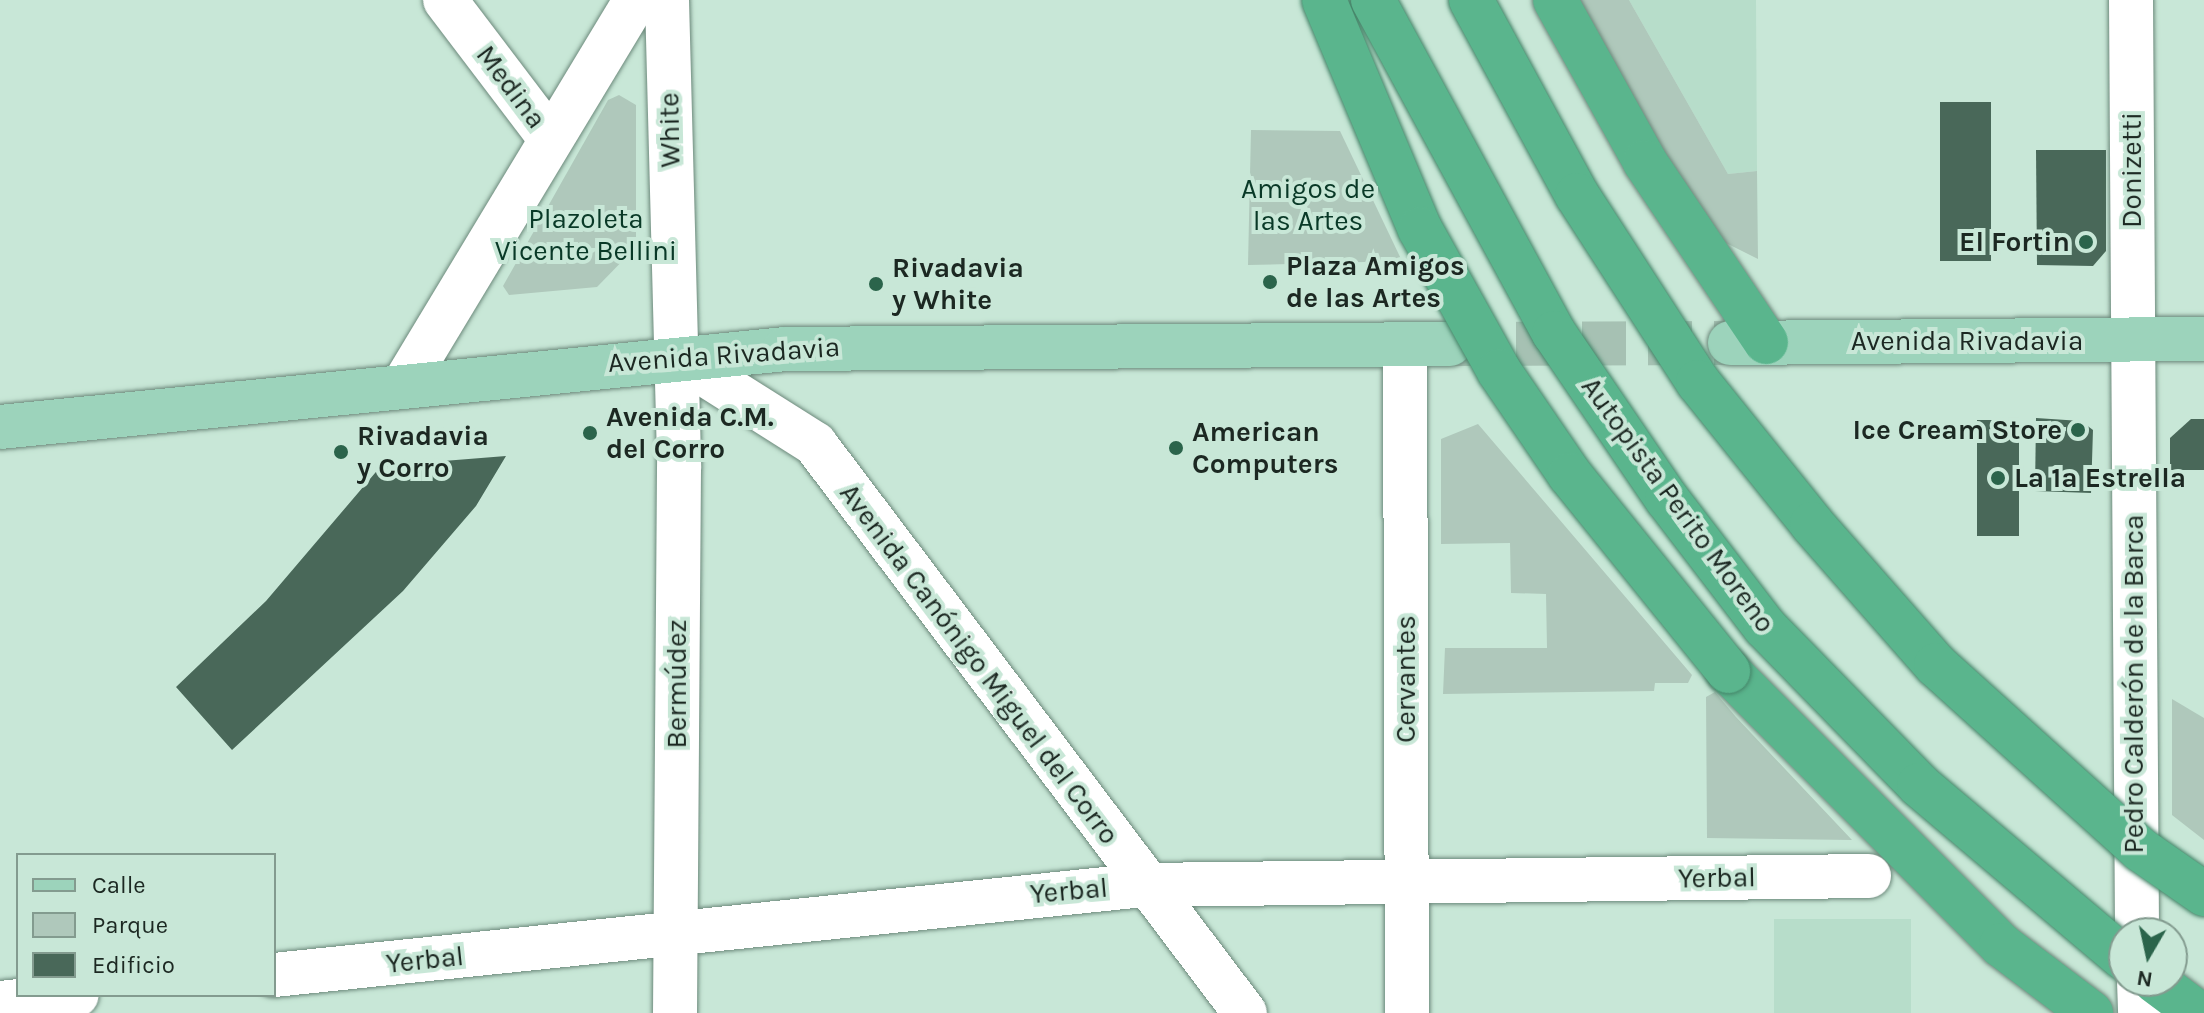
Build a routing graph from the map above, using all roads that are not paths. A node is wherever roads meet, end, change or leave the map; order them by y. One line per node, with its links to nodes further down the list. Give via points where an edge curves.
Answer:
1 (445, 0): 9 (street, Medina)
2 (636, 0): 9 (street)
3 (667, 0): 15 (street, White)
4 (1324, 0): 34 (highway, bridge, via 1420,229 1499,371 1570,475 1728,671 2001,945)
5 (1373, 0): 26 (highway, Autopista Perito Moreno, bridge, via 1554,333 1667,499 1765,627 1919,785)
6 (1471, 0): 23 (highway, bridge, via 1577,195 1698,382 1812,524 1936,665 2141,850)
7 (1555, 0): 12 (highway)
8 (2131, 0): 11 (street, Donizetti)
9 (549, 137): 16 (street, Medina)
10 (2204, 339): 11 (main road, Avenida Rivadavia)
11 (2132, 340): 12 (main road, Avenida Rivadavia); 22 (street, Pedro Calderón de la Barca)
12 (1748, 342)
13 (1405, 344): 14 (main road, Avenida Rivadavia); 15 (main road, Avenida Rivadavia, via 957,343); 19 (street, Cervantes)
14 (1450, 344)
15 (676, 356): 16 (main road, Avenida Rivadavia); 21 (street, Avenida Canónigo Miguel del Corro, via 815,444); 25 (street, Bermúdez)
16 (404, 384): 17 (main road, Avenida Rivadavia)
17 (0, 427)
18 (1869, 876): 19 (street, Yerbal)
19 (1407, 883): 21 (street, Yerbal); 33 (street, Cervantes)
20 (2204, 884): 22 (street)
21 (1143, 885): 25 (street, Yerbal); 32 (street, Avenida Canónigo Miguel del Corro)
22 (2135, 889): 24 (street, Pedro Calderón de la Barca)
23 (2204, 894)
24 (2136, 917)
25 (675, 933): 27 (street, Yerbal); 31 (street, Bermúdez)
26 (2108, 944)
27 (276, 975)
28 (58, 997): 30 (street)
29 (2176, 997): 35 (highway)
30 (0, 1003)
31 (675, 1013)
32 (1245, 1013)
33 (1407, 1013)
34 (2091, 1013)
35 (2198, 1013)

